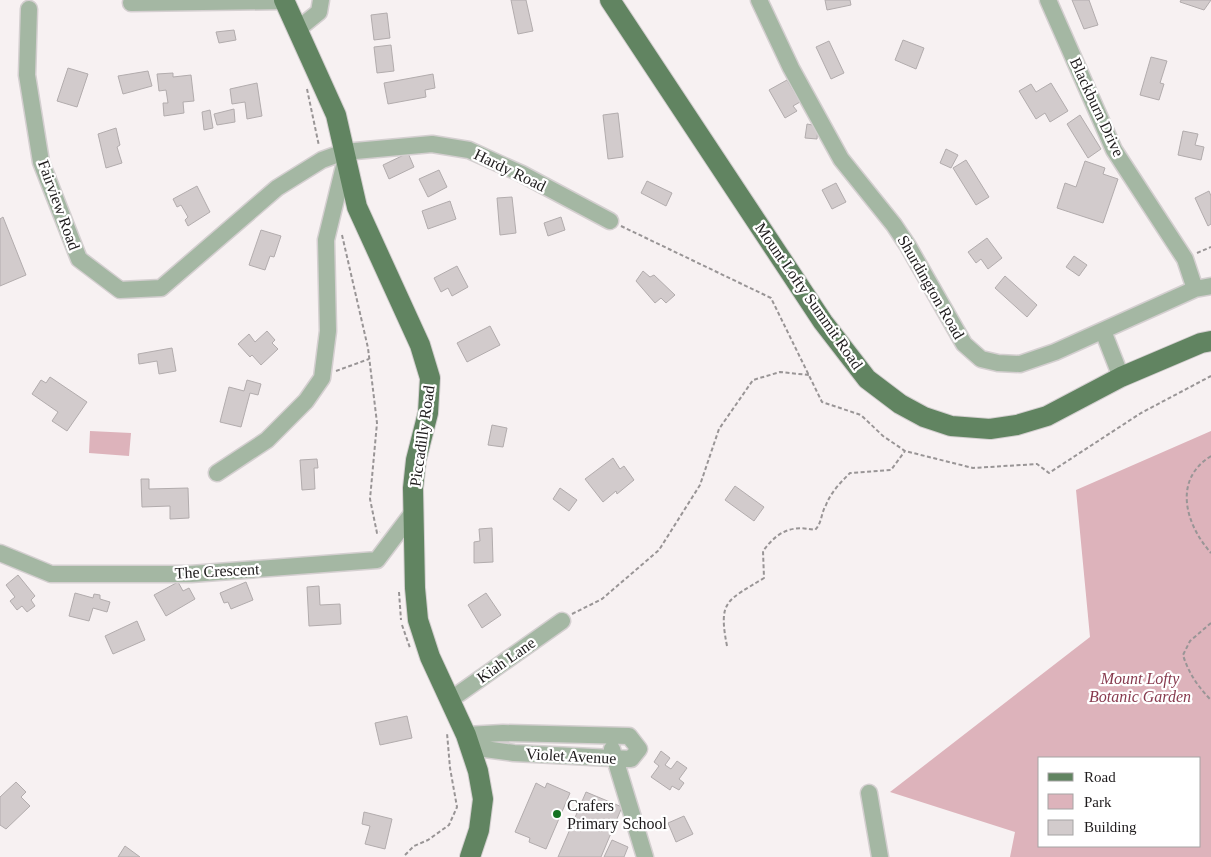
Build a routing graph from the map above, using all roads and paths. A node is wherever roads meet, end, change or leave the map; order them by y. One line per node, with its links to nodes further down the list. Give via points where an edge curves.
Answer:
1 (284, 0): 6 (street); 8 (main road, Piccadilly Road)
2 (321, 0): 8 (street, via 319,12)
3 (610, 0): 20 (main road, Mount Lofty Summit Road, via 823,322 867,379 900,404 951,426 990,429 1047,416)
4 (759, 0): 15 (street, Shurdington Road, via 825,133 908,246 964,344 981,359 1020,364)
5 (1048, 0): 14 (street, Blackburn Drive, via 1114,150)
6 (132, 3)
7 (29, 9): 11 (street, Fairview Road, via 27,75 41,162 79,259 120,290 161,288 277,188)
8 (298, 29): 10 (main road, Piccadilly Road, via 336,115)
9 (305, 84): 11 (path)
10 (345, 157): 11 (street, Fairview Road); 12 (street, Hardy Road, via 432,144 469,150); 21 (street, via 326,240 328,331); 25 (main road, Piccadilly Road, via 357,207 420,345 430,378 428,413 416,460)
11 (322, 160)
12 (610, 221): 18 (path, via 771,298)
13 (341, 232): 17 (path)
14 (1203, 288): 15 (street, Shurdington Road)
15 (1103, 331): 20 (street)
16 (1211, 341): 20 (main road, Mount Lofty Summit Road)
17 (369, 359): 21 (path); 26 (path, via 377,423 370,499 377,533)
18 (809, 375): 22 (path, via 822,402 861,415); 30 (path, via 780,372 753,380 720,429 700,485 659,550 602,599)
19 (1211, 376): 22 (path, via 1141,413 1049,473 1037,464 973,468)
20 (1121, 377)
21 (322, 378): 24 (street, via 306,401 267,440)
22 (905, 451): 32 (path, via 891,470 850,473 826,505 820,526 815,530 790,528 774,536 763,551 764,578 734,596 724,607 722,620)
23 (1211, 456): 28 (path, via 1195,472 1188,486 1186,501 1197,538)
24 (218, 473)
25 (414, 511): 26 (street, The Crescent); 34 (main road, Piccadilly Road, via 414,588 418,620 430,657)
26 (401, 529): 27 (street, The Crescent, via 377,560 191,574 51,574)
27 (0, 553)
28 (1211, 553)
29 (399, 584): 33 (path, via 398,602)
30 (562, 621): 34 (street, Kiah Lane)
31 (1211, 624): 35 (path, via 1190,641 1183,655 1201,690)
32 (727, 646)
33 (410, 650)
34 (450, 700): 37 (main road, Piccadilly Road)
35 (1211, 700)
36 (606, 735): 37 (street, Violet Avenue, via 503,733); 38 (street); 38 (street, Violet Avenue, via 629,736 639,748 631,759)
37 (461, 737): 38 (street, Violet Avenue, via 514,753); 40 (path, via 450,768 457,807 449,825); 41 (main road, Piccadilly Road, via 478,772 483,799 479,830)
38 (616, 758): 42 (street)
39 (869, 794): 43 (street)
40 (405, 855)
41 (470, 857)
42 (645, 857)
43 (880, 857)

